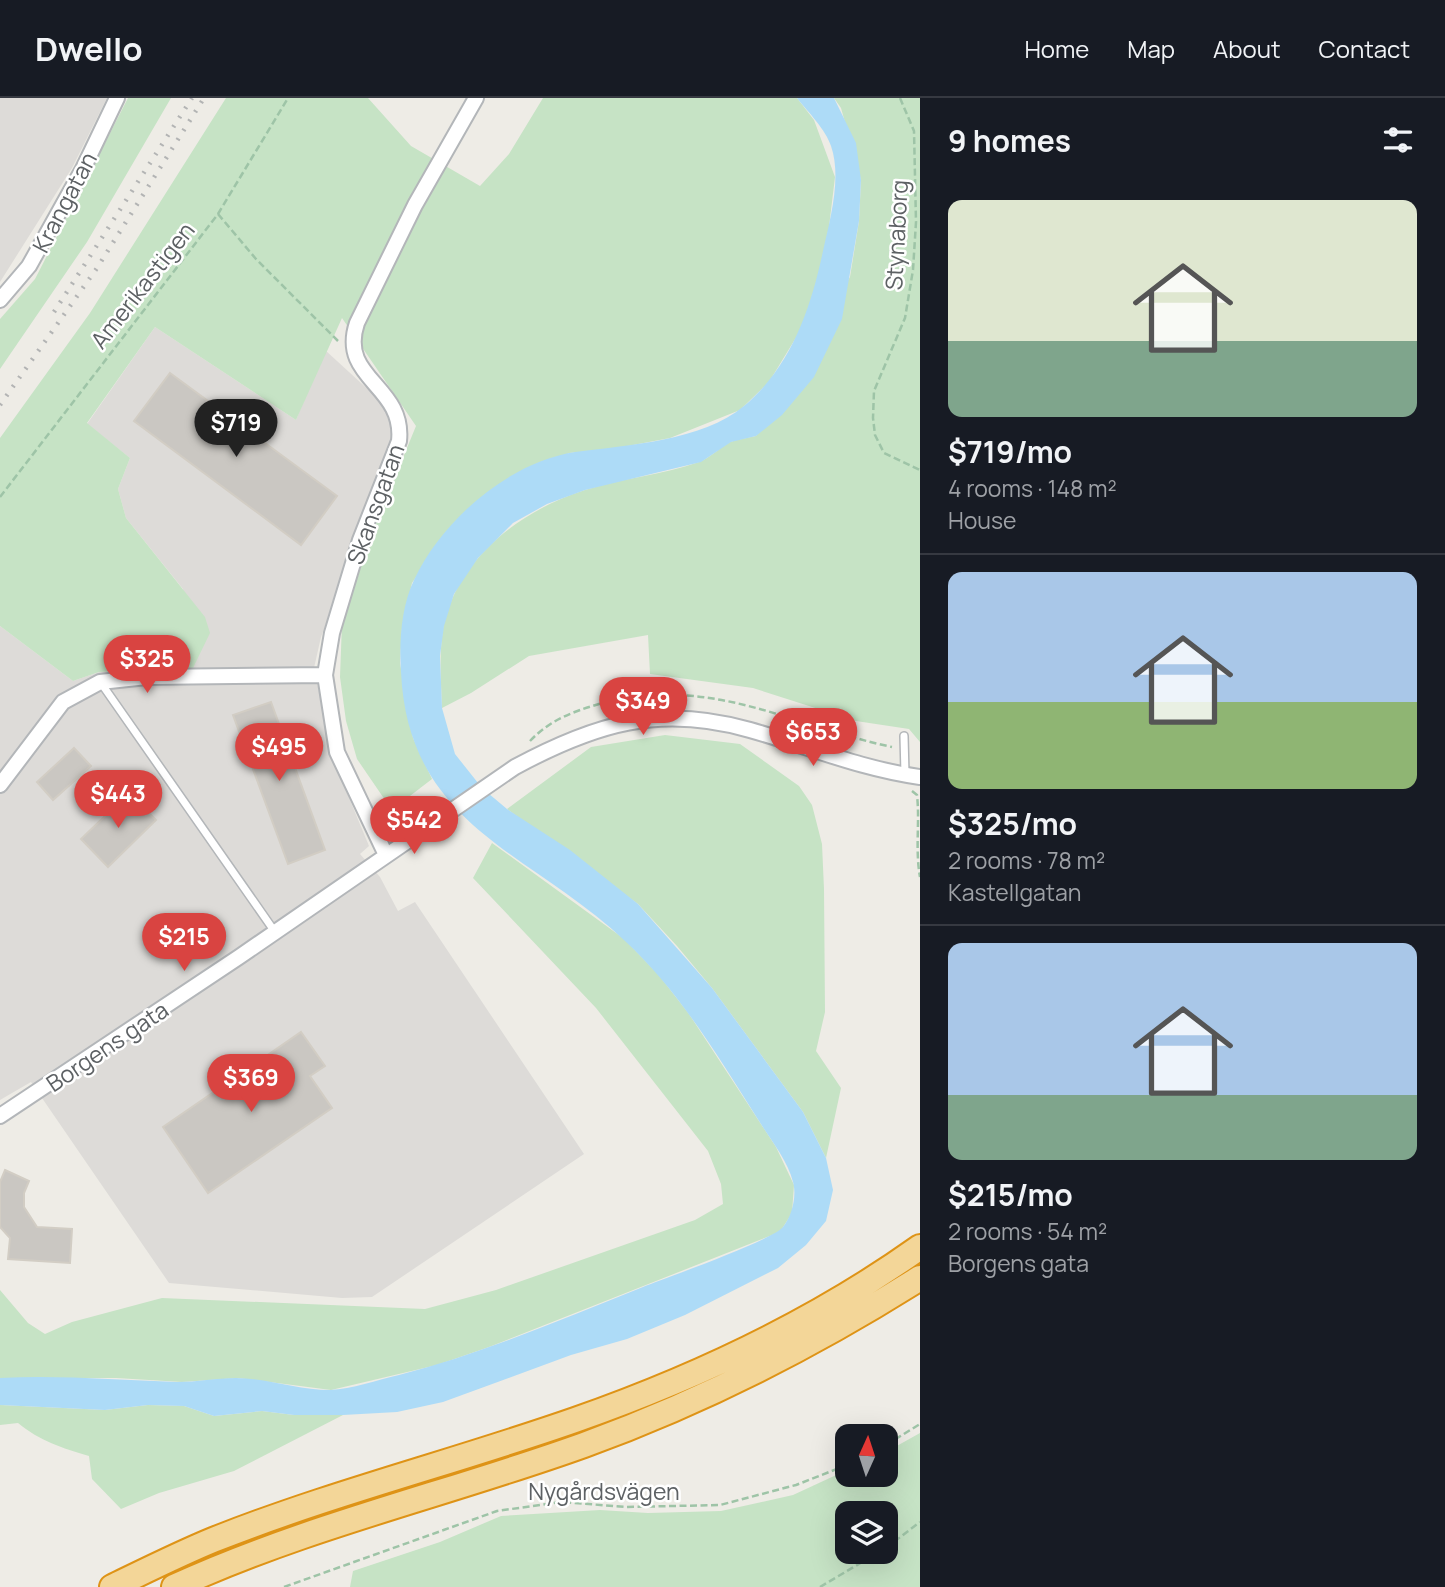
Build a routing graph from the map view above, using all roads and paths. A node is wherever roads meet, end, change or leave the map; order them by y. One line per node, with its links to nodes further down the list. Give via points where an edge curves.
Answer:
1 (117, 98): 6 (street, Krangatan, via 29,266)
2 (288, 98): 5 (path)
3 (476, 98): 7 (street, via 415,205 357,323)
4 (900, 98): 8 (path, Stynaborg, via 914,131 913,270 905,318 874,391 873,418 884,453)
5 (218, 214): 7 (path, Amerikastigen, via 323,327 346,348); 9 (path, Amerikastigen)
6 (0, 300)
7 (354, 349): 10 (street, Skansgatan, via 362,370 395,409 401,427 356,553 332,633)
8 (920, 470)
9 (0, 497)
10 (325, 675): 11 (street); 15 (street, Skansgatan, via 337,751)
11 (100, 681): 14 (street, via 63,702); 17 (lane)
12 (904, 736): 13 (lane)
13 (910, 779): 15 (street, Borgens gata, via 748,729 675,718 636,720 596,729 550,748); 16 (path, via 917,795)
14 (0, 785)
15 (386, 855): 17 (street, Borgens gata)
16 (920, 877)
17 (275, 932): 18 (street, Borgens gata)
18 (0, 1116)
19 (920, 1247): 27 (highway, via 772,1335 645,1393 577,1420 224,1536)
20 (920, 1278): 28 (highway, via 776,1361 647,1420 324,1528)
21 (920, 1424): 22 (path)
22 (898, 1438)
23 (835, 1470): 29 (path, Nygårdsvägen, via 720,1505 561,1503 497,1511)
24 (920, 1522): 25 (path)
25 (898, 1539)
26 (859, 1564): 30 (path)
27 (112, 1587)
28 (174, 1587)
29 (284, 1587)
30 (820, 1587)

